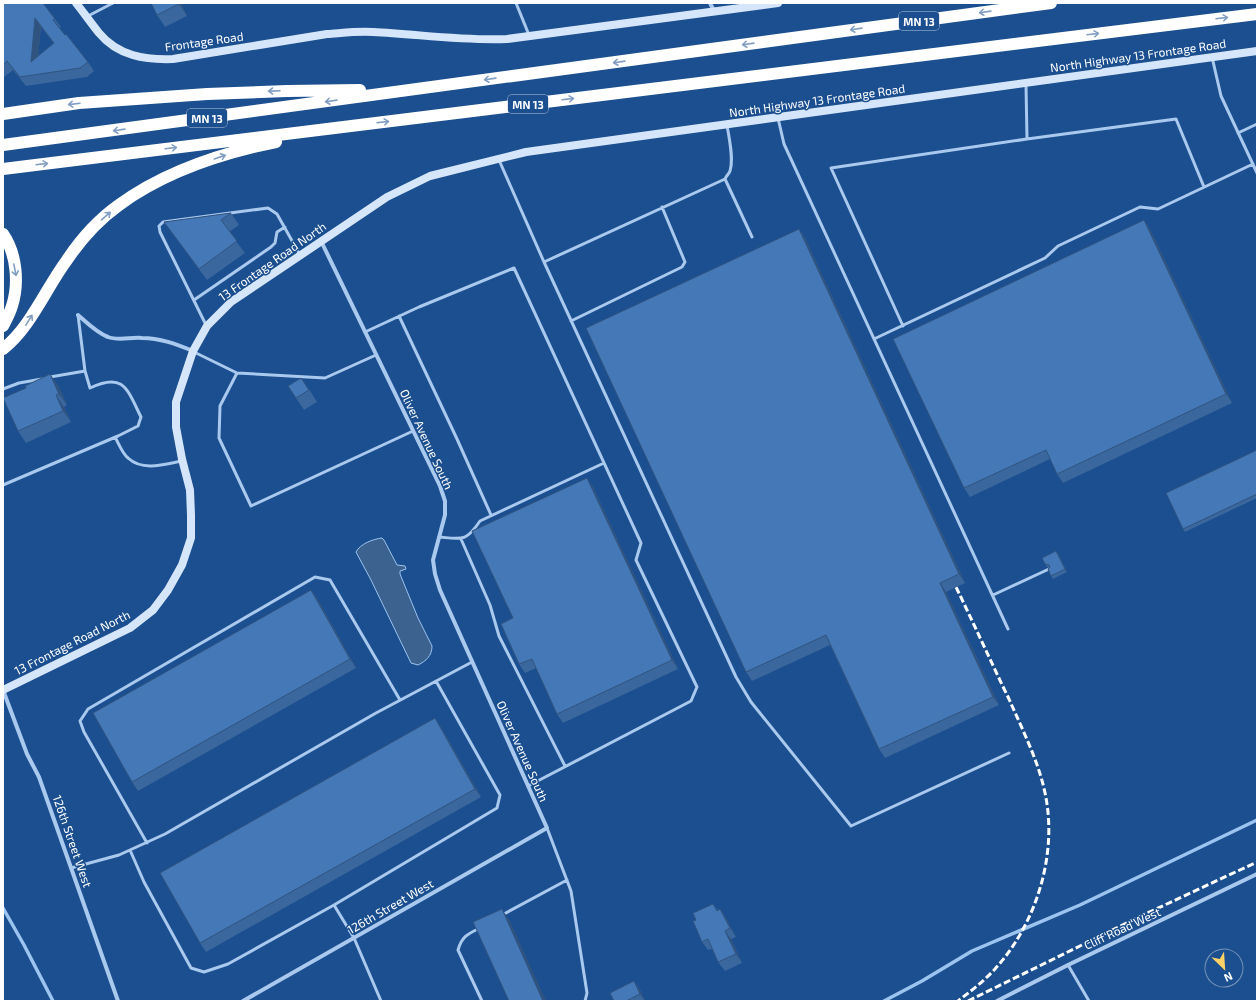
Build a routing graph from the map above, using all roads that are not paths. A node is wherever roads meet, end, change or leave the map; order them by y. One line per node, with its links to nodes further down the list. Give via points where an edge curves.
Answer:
1 (113, 3): 9 (lane)
2 (516, 3): 10 (lane)
3 (710, 3): 7 (street)
4 (778, 3): 7 (street, Frontage Road)
5 (1051, 3): 14 (highway, MN 13, one-way to 14)
6 (78, 5): 9 (street, Frontage Road)
7 (714, 12): 10 (street, Frontage Road)
8 (1257, 14): 17 (highway, MN 13, one-way to 8)
9 (87, 17): 10 (street, Frontage Road, via 113,46 139,58 154,60 327,34 372,32 482,40)
10 (530, 36)
11 (1257, 51): 12 (street, North Highway 13 Frontage Road)
12 (1212, 57): 13 (street, North Highway 13 Frontage Road); 20 (lane, via 1221,96)
13 (1026, 83): 16 (street, North Highway 13 Frontage Road); 21 (lane)
14 (411, 90): 15 (highway, one-way to 15, via 206,94 79,103); 22 (highway, MN 13, one-way to 22)
15 (3, 114)
16 (778, 117): 18 (street, North Highway 13 Frontage Road); 47 (lane, via 784,144)
17 (365, 124): 25 (highway, MN 13, one-way to 17); 48 (highway, one-way to 17, via 24,327 79,243 118,205 180,171 226,155)
18 (727, 124): 23 (street, North Highway 13 Frontage Road); 27 (lane, via 731,165)
19 (1257, 124): 20 (lane)
20 (1238, 133): 24 (lane)
21 (1028, 139): 28 (lane, via 1176,119); 45 (lane, via 831,168)
22 (3, 145)
23 (499, 158): 29 (street, North Highway 13 Frontage Road, via 430,176); 36 (lane)
24 (1253, 164): 26 (lane); 28 (lane)
25 (3, 169)
26 (1257, 173)
27 (725, 179): 30 (lane); 33 (lane)
28 (1204, 187): 45 (lane, via 1158,209 1140,207 1058,246 1045,258)
29 (387, 197): 34 (street, 13 Frontage Road North)
30 (662, 207): 36 (lane); 42 (lane, via 685,262 682,267)
31 (285, 227): 35 (lane); 37 (lane, via 277,232 272,247); 37 (lane, via 277,214 268,208 163,222 159,226 160,232)
32 (3, 234): 38 (highway, one-way to 38, via 17,276)
33 (752, 237)
34 (321, 241): 35 (street, 13 Frontage Road North); 46 (street, Oliver Avenue South)
35 (300, 255): 44 (street, 13 Frontage Road North, via 230,302)
36 (544, 262): 42 (lane)
37 (194, 300): 44 (lane)
38 (12, 307): 41 (highway); 43 (highway)
39 (78, 315): 49 (street, via 108,337 158,339); 51 (lane)
40 (399, 316): 46 (lane); 57 (lane, via 514,268); 59 (lane)
41 (3, 317)
42 (571, 321): 69 (lane, via 736,677 751,702 851,826)
43 (3, 326)
44 (207, 326): 49 (street, 13 Frontage Road North)
45 (903, 326): 47 (lane)
46 (365, 332): 50 (street, Oliver Avenue South)
47 (874, 339): 63 (lane)
48 (3, 349)
49 (193, 352): 52 (lane); 56 (street, 13 Frontage Road North, via 176,402 176,427)
50 (376, 354): 52 (lane, via 325,378); 54 (street, Oliver Avenue South)
51 (85, 371): 53 (lane, via 19,383); 55 (lane, via 90,388 102,382 116,381 127,388 141,416 138,426)
52 (237, 373): 54 (lane, via 220,406 219,438 251,506)
53 (3, 390)
54 (413, 430): 60 (street, Oliver Avenue South, via 445,501 445,515)
55 (115, 437): 56 (lane, via 129,459 138,464 153,467); 58 (lane)
56 (183, 461): 67 (street, 13 Frontage Road North, via 190,490 191,538 182,565 153,610 130,628)
57 (604, 463): 59 (lane); 70 (lane, via 641,543 636,560 697,687 691,701)
58 (3, 485)
59 (491, 516): 61 (lane, via 480,521 472,533)
60 (439, 537): 61 (lane); 65 (street, Oliver Avenue South, via 433,560 435,574)
61 (461, 539): 70 (lane, via 490,605 499,636)
62 (1048, 569): 63 (lane)
63 (993, 595): 64 (lane)
64 (1008, 629)
65 (472, 662): 66 (lane); 71 (street, Oliver Avenue South)
66 (436, 681): 68 (lane); 78 (lane, via 500,795 497,808)
67 (3, 690): 75 (street, 126th Street West, via 27,754 39,776)
68 (400, 700): 73 (lane); 73 (lane, via 330,580 315,577 88,709 80,721)
69 (1009, 753)
70 (565, 766): 71 (lane)
71 (528, 786): 72 (street, Oliver Avenue South)
72 (547, 828): 77 (lane); 81 (street, 126th Street West)
73 (147, 842): 74 (lane)
74 (130, 850): 75 (lane); 78 (lane, via 144,882 191,968 204,972 228,964)
75 (71, 868): 84 (street, 126th Street West)
76 (1257, 874): 82 (street, Cliff Road West)
77 (567, 880): 79 (lane); 88 (lane, via 571,890 587,993)
78 (334, 905): 81 (lane)
79 (498, 918)
80 (485, 925): 87 (lane, via 464,936 458,950)
81 (354, 938): 85 (street, 126th Street West); 86 (lane)
82 (1068, 964): 83 (street, Cliff Road West); 89 (lane)
83 (1000, 1000)
84 (118, 1001)
85 (243, 1001)
86 (381, 1001)
87 (482, 1001)
88 (585, 1001)
89 (1089, 1001)

